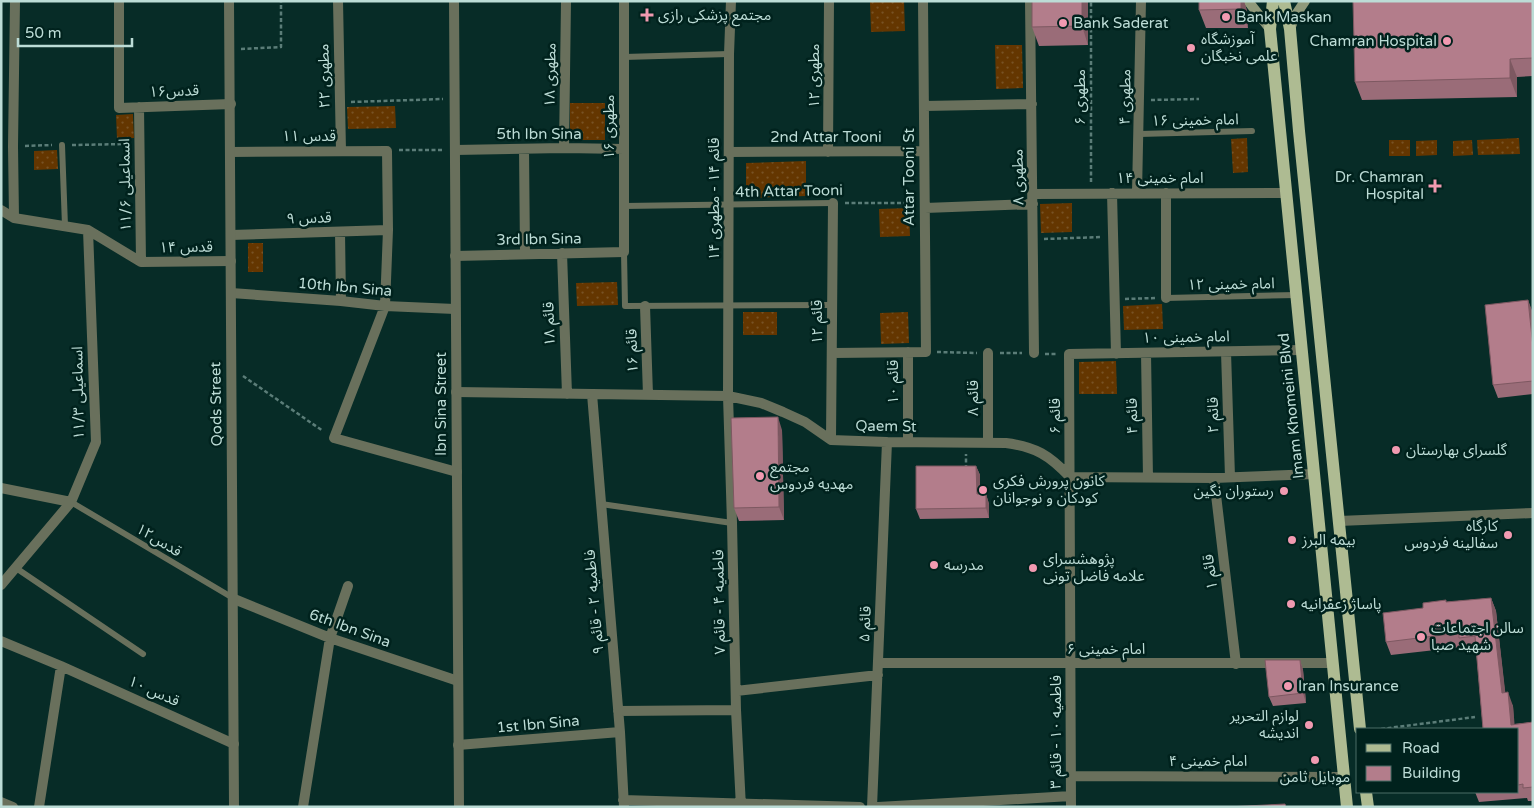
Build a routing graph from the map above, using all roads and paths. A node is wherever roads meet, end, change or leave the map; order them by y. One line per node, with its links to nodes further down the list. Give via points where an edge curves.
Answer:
1 (15, 1): 38 (street)
2 (119, 1): 31 (street, قدس۱۶, via 119,108)
3 (230, 1): 21 (street, Qods Street)
4 (281, 1): 21 (path, via 281,47)
5 (338, 1): 27 (street, مطهری ۲۲)
6 (454, 1): 24 (street, Ibn Sina Street)
7 (566, 1): 39 (street, مطهری ۱۸)
8 (624, 1): 23 (street, مطهری ۱۶)
9 (732, 1): 22 (street, قائم ۱۴ - مطهری ۱۴)
10 (830, 1): 48 (street, مطهری ۱۲)
11 (923, 1): 30 (street, Attar Tooni St)
12 (1030, 1): 29 (street, مطهری ۸)
13 (1091, 1): 49 (path, مطهری ۶)
14 (1141, 1): 26 (street, مطهری ۴)
15 (1248, 1): 19 (main road)
16 (1273, 1): 19 (main road, Imam Khomeini Blvd)
17 (1284, 1): 20 (main road)
18 (1306, 1): 20 (main road)
19 (1270, 29): 33 (main road, Imam Khomeini Blvd)
20 (1290, 30): 32 (main road)
21 (230, 49): 28 (street, Qods Street)
22 (729, 54): 23 (lane); 47 (street, قائم ۱۴ - مطهری ۱۴)
23 (624, 57): 40 (street, مطهری ۱۶)
24 (454, 99): 27 (path); 41 (street, Ibn Sina Street)
25 (1199, 99): 26 (path)
26 (1140, 100): 35 (street, مطهری ۴)
27 (339, 103): 43 (street, مطهری ۲۲)
28 (231, 104): 31 (street, قدس۱۶); 46 (street, Qods Street)
29 (1032, 104): 30 (street); 54 (street, مطهری ۸)
30 (924, 106): 45 (street, Attar Tooni St)
31 (139, 107): 36 (street, اسماعیلی ۱۱/۶)
32 (1298, 117): 33 (main road); 116 (main road)
33 (1279, 118): 52 (main road, Imam Khomeini Blvd)
34 (1252, 131): 35 (lane, امام خمینی ۱۶)
35 (1139, 134): 51 (street, مطهری ۴)
36 (140, 143): 37 (path); 73 (street, اسماعیلی ۱۱/۶)
37 (62, 145): 38 (path); 61 (lane)
38 (13, 146): 60 (street)
39 (564, 148): 40 (street, 5th Ibn Sina); 42 (street, 5th Ibn Sina)
40 (624, 149): 58 (street, مطهری ۱۶)
41 (454, 150): 42 (street, 5th Ibn Sina); 44 (path); 71 (street, Ibn Sina Street)
42 (524, 150): 69 (street)
43 (340, 151): 44 (street, قدس ۱۱); 46 (street, قدس ۱۱)
44 (387, 151): 63 (street)
45 (924, 151): 48 (street, 2nd Attar Tooni); 57 (street, Attar Tooni St)
46 (230, 152): 65 (street, Qods Street)
47 (729, 152): 48 (street, 2nd Attar Tooni); 56 (street, قائم ۱۴ - مطهری ۱۴)
48 (828, 152)
49 (1091, 193): 50 (street, امام خمینی ۱۴); 54 (street, امام خمینی ۱۴)
50 (1112, 193): 51 (street, امام خمینی ۱۴); 66 (street)
51 (1137, 193): 53 (street, امام خمینی ۱۴)
52 (1287, 193): 53 (street, امام خمینی ۱۴); 75 (main road, Imam Khomeini Blvd)
53 (1166, 194): 76 (street)
54 (1033, 199): 57 (street, امام خمینی ۱۴); 67 (street, مطهری ۸)
55 (834, 203): 56 (lane, 4th Attar Tooni); 57 (path, 4th Attar Tooni); 79 (street, قائم ۱۲)
56 (728, 205): 58 (lane, 4th Attar Tooni); 82 (street, قائم ۱۴ - مطهری ۱۴)
57 (925, 205): 85 (street, Attar Tooni St, via 926,352)
58 (624, 206): 68 (street, مطهری ۱۶)
59 (1, 210): 60 (street)
60 (14, 218): 61 (street)
61 (65, 226): 62 (street)
62 (88, 230): 73 (street); 113 (street, اسماعیلی ۱۱/۳, via 96,442)
63 (388, 230): 64 (street, قدس ۹); 80 (street)
64 (340, 232): 65 (street, قدس ۹); 78 (street)
65 (231, 235): 72 (street, Qods Street)
66 (1113, 237): 67 (path); 77 (street)
67 (1033, 239): 89 (street, مطهری ۸)
68 (624, 252): 70 (street, 3rd Ibn Sina); 81 (lane, via 625,306)
69 (525, 254): 70 (street, 3rd Ibn Sina); 71 (street, 3rd Ibn Sina)
70 (562, 254): 95 (street, قائم ۱۸)
71 (455, 256): 83 (street, Ibn Sina Street)
72 (231, 261): 73 (street, قدس ۱۴); 74 (street, Qods Street)
73 (141, 262)
74 (231, 293): 78 (street, 10th Ibn Sina); 93 (street, Qods Street)
75 (1296, 295): 76 (lane, امام خمینی ۱۲); 84 (main road, Imam Khomeini Blvd)
76 (1166, 298): 77 (path)
77 (1115, 299): 92 (street)
78 (341, 301): 80 (street, 10th Ibn Sina)
79 (832, 305): 82 (lane); 87 (street, قائم ۱۲)
80 (385, 306): 83 (street, 10th Ibn Sina); 99 (street)
81 (645, 306): 82 (lane); 97 (street, قائم ۱۶)
82 (728, 306): 98 (street, قائم ۱۴ - مطهری ۱۴)
83 (456, 309): 94 (street, Ibn Sina Street)
84 (1302, 350): 86 (street, امام خمینی ۱۰); 107 (main road, Imam Khomeini Blvd)
85 (908, 352): 87 (street); 102 (street, قائم ۱۰)
86 (1226, 352): 90 (street, امام خمینی ۱۰); 109 (street, قائم ۲)
87 (833, 353): 100 (street, قائم ۱۲)
88 (988, 353): 104 (street, قائم ۸)
89 (1034, 353)
90 (1146, 353): 92 (street, امام خمینی ۱۰); 110 (street, قائم ۴)
91 (1069, 354): 92 (street, امام خمینی ۱۰); 108 (street, قائم ۶)
92 (1116, 354)
93 (231, 368): 99 (path); 121 (street, Qods Street)
94 (456, 392): 95 (street); 105 (street, Ibn Sina Street)
95 (567, 394): 96 (street)
96 (592, 394): 97 (street); 114 (street, فاطمیه ۲ - قائم ۹)
97 (648, 395): 98 (street)
98 (728, 396): 100 (street, via 783,412); 117 (street, فاطمیه ۴ - قائم ۷)
99 (334, 438): 105 (street)
100 (831, 440): 101 (street, Qaem St)
101 (887, 442): 102 (street, Qaem St); 126 (street, قائم ۵)
102 (908, 442): 103 (street, Qaem St)
103 (966, 443): 104 (street, Qaem St); 106 (path)
104 (988, 443): 108 (street, Qaem St, via 1023,446 1042,453)
105 (456, 472): 131 (street, Ibn Sina Street)
106 (966, 472)
107 (1314, 474): 109 (street); 125 (main road, Imam Khomeini Blvd)
108 (1070, 477): 110 (street); 127 (street, فاطمیه ۱۰ - قائم ۳)
109 (1230, 477): 111 (street)
110 (1148, 478): 111 (street)
111 (1214, 478): 128 (street, قائم ۱)
112 (1, 488): 113 (street)
113 (71, 502): 118 (street, اسماعیلی ۱۱/۳); 121 (lane, قدس۱۲)
114 (601, 504): 117 (lane); 134 (street, فاطمیه ۲ - قائم ۹)
115 (1533, 513): 116 (street)
116 (1339, 522): 136 (main road)
117 (732, 523): 132 (street, فاطمیه ۴ - قائم ۷)
118 (16, 568): 119 (street, اسماعیلی ۱۱/۳); 124 (lane)
119 (1, 585)
120 (348, 586): 122 (street)
121 (234, 599): 122 (street, 6th Ibn Sina); 139 (street, Qods Street)
122 (330, 638): 131 (street, 6th Ibn Sina); 152 (street)
123 (1, 641): 129 (street, قدس ۱۰)
124 (142, 654)
125 (1333, 663): 128 (street, امام خمینی ۶); 142 (main road, Imam Khomeini Blvd)
126 (878, 664): 127 (street, امام خمینی ۶); 130 (street, قائم ۵)
127 (1070, 664): 128 (street, امام خمینی ۶); 141 (street, فاطمیه ۱۰ - قائم ۳)
128 (1236, 664)
129 (61, 666): 139 (street, قدس ۱۰); 150 (street)
130 (878, 675): 132 (street); 155 (street, قائم ۵)
131 (458, 681): 140 (street, Ibn Sina Street)
132 (736, 691): 133 (street, فاطمیه ۴ - قائم ۷)
133 (736, 710): 134 (street); 148 (street, فاطمیه ۴ - قائم ۷)
134 (618, 711): 138 (street, فاطمیه ۲ - قائم ۹)
135 (1475, 717): 137 (path)
136 (1360, 728)
137 (1389, 728)
138 (620, 732): 140 (street, 1st Ibn Sina); 146 (street, فاطمیه ۲ - قائم ۹)
139 (234, 744): 151 (street, Qods Street)
140 (458, 745): 153 (street, Ibn Sina Street)
141 (1071, 776): 142 (street, امام خمینی ۴); 144 (street, فاطمیه ۱۰ - قائم ۳)
142 (1344, 777): 158 (main road, Imam Khomeini Blvd)
143 (1366, 793): 159 (main road)
144 (1071, 796): 147 (street); 157 (street, فاطمیه ۱۰ - قائم ۳)
145 (1, 802): 149 (street)
146 (623, 803): 148 (street)
147 (971, 804): 156 (street)
148 (741, 805): 154 (street)
149 (13, 807)
150 (39, 807)
151 (234, 807)
152 (303, 807)
153 (458, 807)
154 (860, 807)
155 (872, 807)
156 (878, 807)
157 (1071, 807)
158 (1347, 807)
159 (1368, 807)

